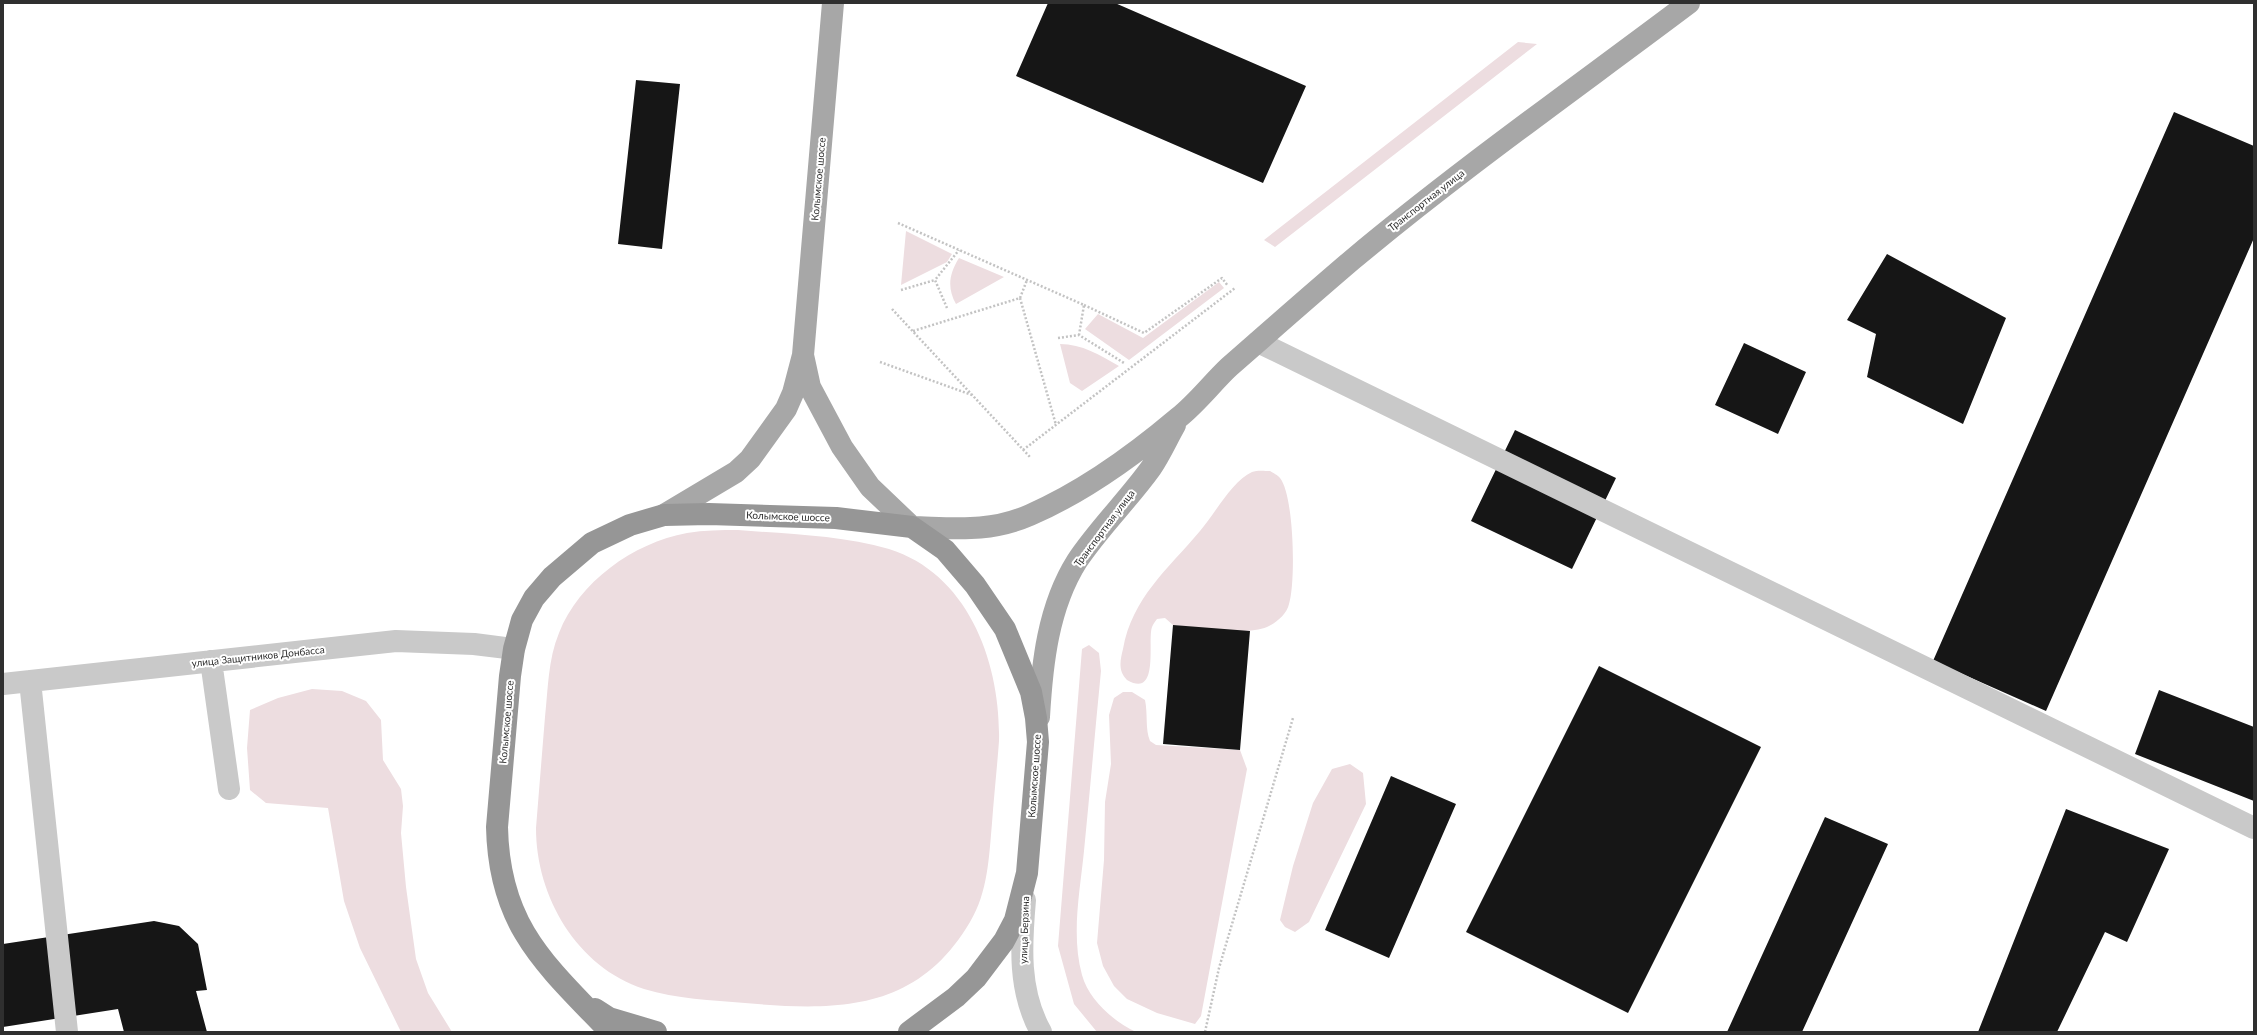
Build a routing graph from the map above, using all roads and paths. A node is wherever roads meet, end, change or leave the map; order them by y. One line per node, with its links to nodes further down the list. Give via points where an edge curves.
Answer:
1 (833, 3): 18 (main road, Колымское шоссе)
2 (1689, 3): 17 (main road, Транспортная улица, via 1423,202)
3 (898, 223): 4 (path)
4 (959, 250): 5 (path); 6 (path)
5 (935, 280): 9 (path); 12 (path)
6 (1027, 280): 10 (path); 11 (path)
7 (1228, 286): 11 (path, via 1222,278 1144,333)
8 (1235, 288): 23 (path)
9 (901, 290)
10 (1020, 298): 14 (path); 23 (path)
11 (1084, 305): 15 (path)
12 (948, 308)
13 (892, 309): 14 (path)
14 (913, 331): 21 (path)
15 (1079, 335): 16 (path); 20 (path)
16 (1058, 338)
17 (1258, 342): 22 (main road, Транспортная улица, via 1227,369); 35 (street)
18 (803, 355): 26 (main road, Колымское шоссе, via 786,409 750,459 736,472); 27 (main road, Колымское шоссе, via 810,387 842,447 870,487)
19 (880, 362): 21 (path)
20 (1124, 363)
21 (973, 396): 24 (path)
22 (1180, 417): 27 (main road, Транспортная улица, via 1108,471 1065,498 1029,515 999,526 971,530); 33 (main road, Транспортная улица, via 1151,468 1082,556 1064,587 1048,638 1041,675)
23 (1056, 425): 24 (path)
24 (1023, 450): 25 (path)
25 (1030, 457)
26 (664, 515): 27 (highway, Колымское шоссе, via 836,518); 28 (highway, Колымское шоссе, via 630,525 592,543 574,556 534,598 522,620)
27 (912, 527): 33 (highway, Колымское шоссе, via 945,550 975,585 1005,629 1031,692)
28 (514, 649): 29 (street, улица Защитников Донбасса, via 474,644 396,641); 37 (highway, Колымское шоссе, via 497,827 497,856 509,903 523,933 552,973)
29 (211, 661): 30 (street, улица Защитников Донбасса); 34 (street)
30 (30, 681): 31 (street, улица Защитников Донбасса); 39 (street)
31 (3, 684)
32 (1293, 718): 45 (path, via 1218,968)
33 (1038, 742): 36 (highway, Колымское шоссе)
34 (229, 789)
35 (2254, 828)
36 (1027, 873): 38 (highway, Колымское шоссе, via 1015,920 1004,941 976,978); 44 (street, улица Берзина, via 1022,959 1024,984)
37 (568, 988): 40 (highway, Колымское шоссе); 41 (highway, Колымское шоссе, via 609,1018)
38 (935, 1013): 42 (highway, Колымское шоссе); 43 (highway, Колымское шоссе)
39 (67, 1032)
40 (610, 1032)
41 (656, 1032)
42 (898, 1032)
43 (909, 1032)
44 (1041, 1032)
45 (1205, 1032)

